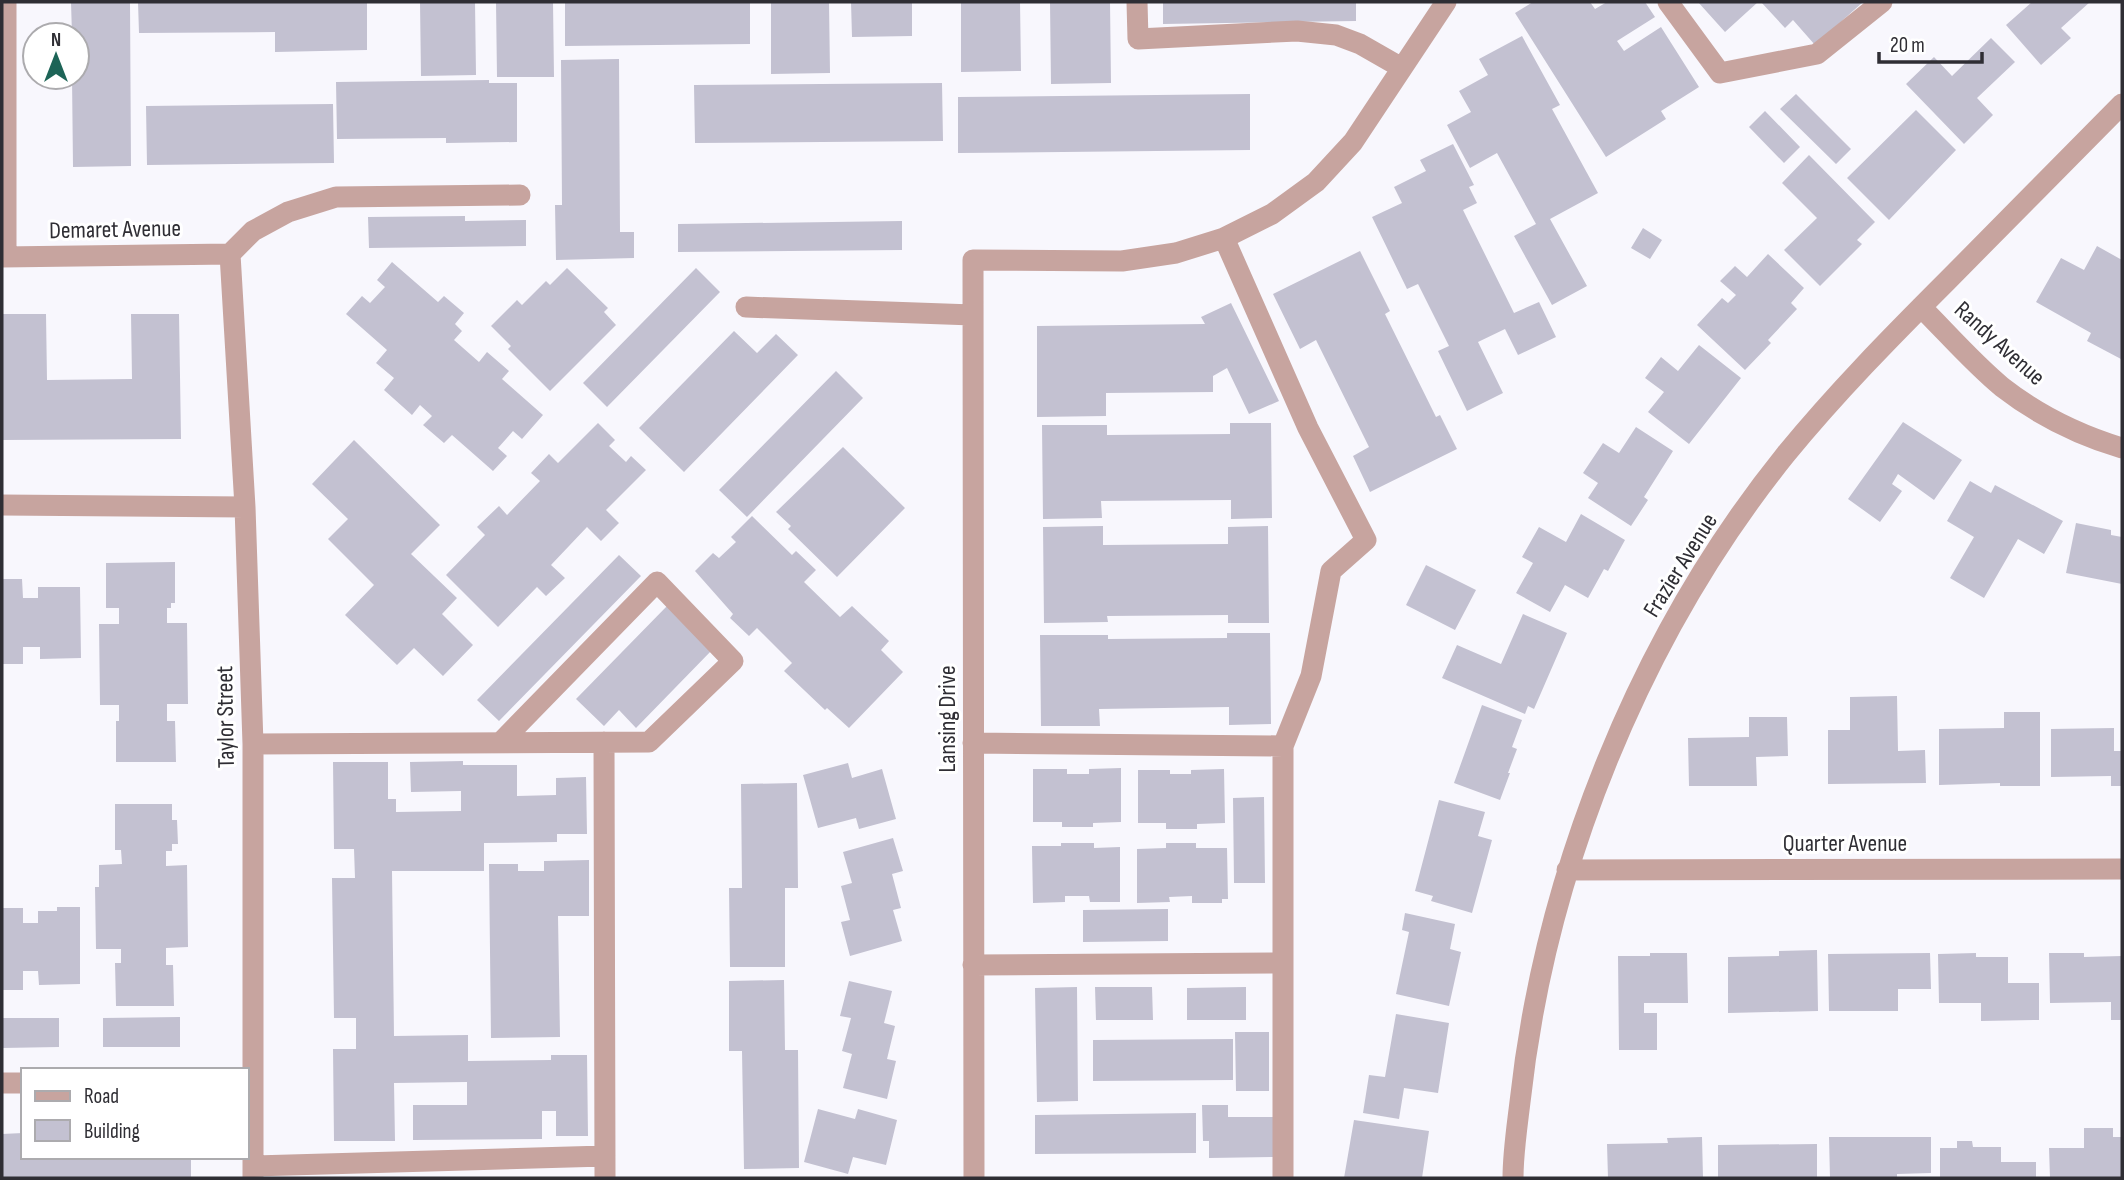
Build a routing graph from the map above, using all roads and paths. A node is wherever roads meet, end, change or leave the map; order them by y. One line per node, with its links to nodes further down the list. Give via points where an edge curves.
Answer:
1 (6, 2): 11 (street)
2 (1137, 2): 6 (street, via 1138,39 1297,31 1336,35)
3 (1446, 2): 6 (street)
4 (1668, 2): 5 (street, via 1720,73 1817,54)
5 (1882, 2)
6 (1402, 68): 9 (street, via 1353,142 1316,181 1272,214)
7 (2122, 104): 13 (street, Frazier Avenue)
8 (520, 195): 10 (street, via 336,197 288,212 253,231)
9 (1224, 239): 14 (street, Lansing Drive, via 1176,253 1122,261 972,260); 22 (street, via 1308,428 1366,540 1331,571 1311,676)
10 (230, 254): 11 (street, Demaret Avenue); 17 (street, Taylor Street)
11 (4, 257)
12 (746, 307): 14 (street)
13 (1921, 307): 15 (street, Randy Avenue, via 2002,387 2046,417); 24 (street, Frazier Avenue, via 1792,447 1719,548 1623,723)
14 (972, 316): 20 (street, Lansing Drive)
15 (2122, 448)
16 (2, 505): 17 (street)
17 (245, 507): 21 (street, Taylor Street)
18 (604, 742): 19 (street); 19 (street, via 649,742 733,661 657,582); 30 (street)
19 (500, 743): 21 (street)
20 (974, 743): 22 (street); 26 (street, Lansing Drive)
21 (253, 744): 27 (street, Taylor Street)
22 (1283, 746): 25 (street)
23 (2122, 869): 24 (street, Quarter Avenue)
24 (1567, 870): 35 (street, Frazier Avenue, via 1541,969 1525,1057)
25 (1283, 964): 26 (street); 34 (street)
26 (974, 965): 33 (street, Lansing Drive)
27 (250, 1082): 31 (street, Taylor Street)
28 (2, 1083): 29 (street)
29 (21, 1083)
30 (605, 1156): 31 (street); 32 (street)
31 (253, 1172)
32 (605, 1178)
33 (974, 1178)
34 (1283, 1178)
35 (1513, 1178)

